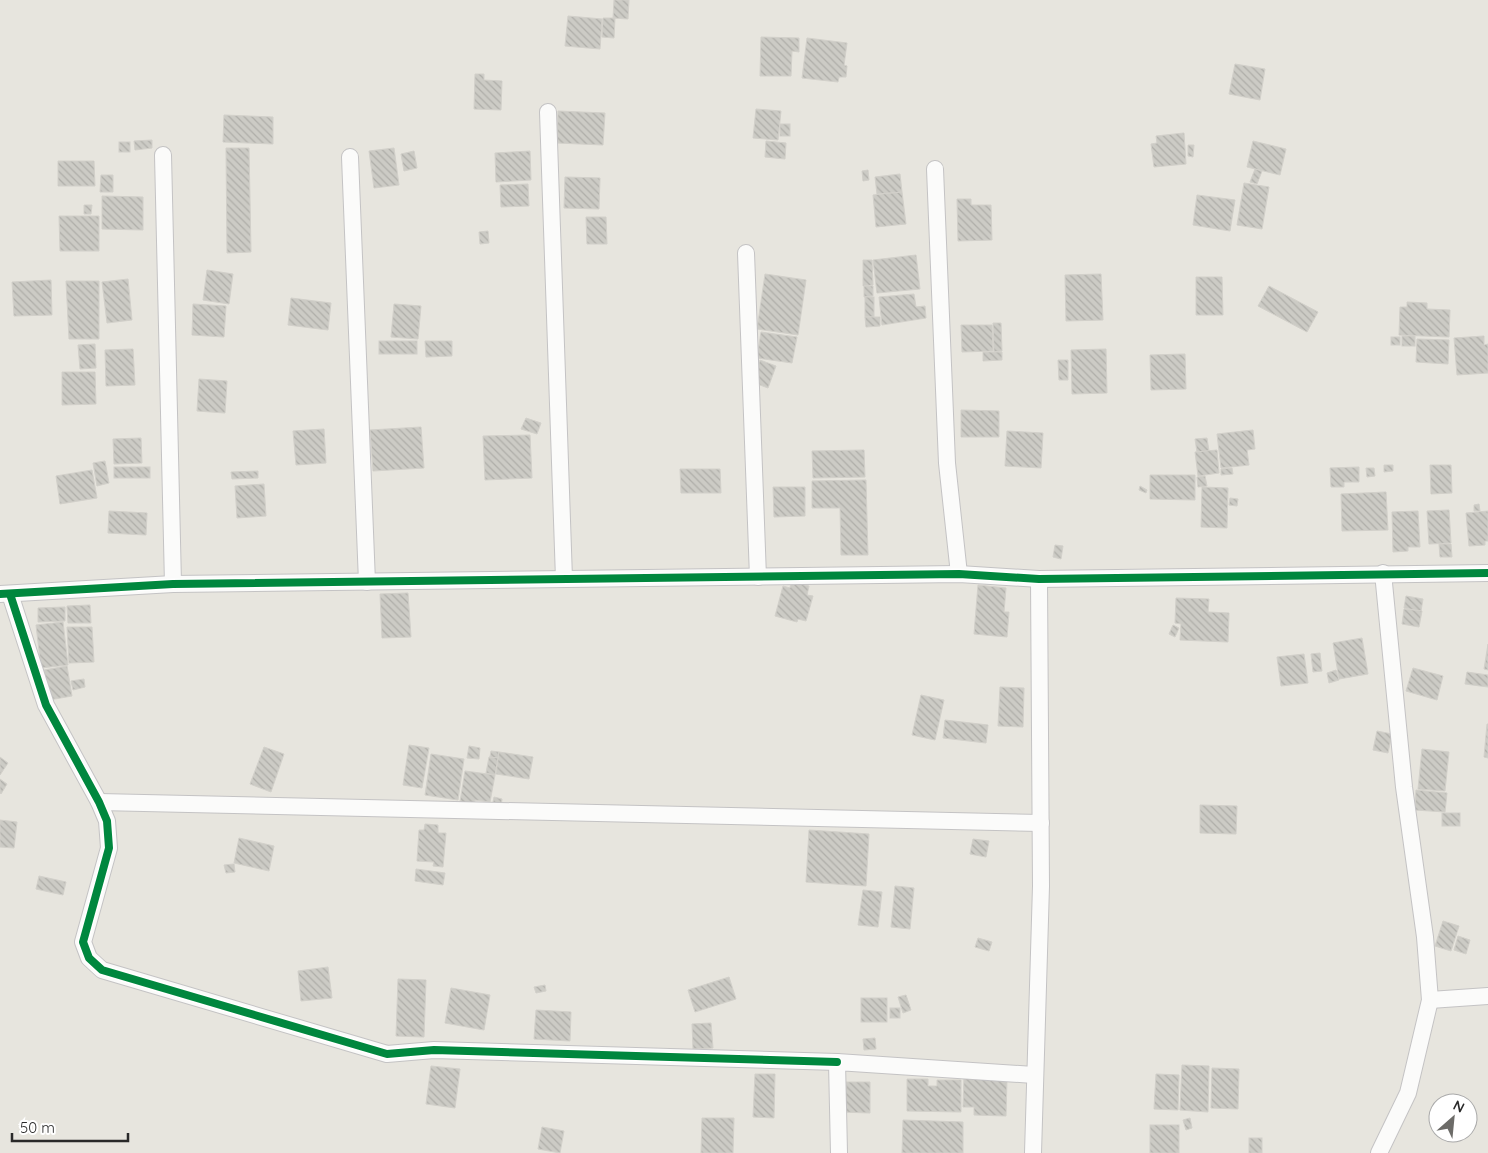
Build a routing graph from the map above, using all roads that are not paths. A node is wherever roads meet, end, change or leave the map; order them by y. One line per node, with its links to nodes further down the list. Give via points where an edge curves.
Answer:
1 (548, 112): 10 (street)
2 (163, 154): 13 (street)
3 (350, 157): 12 (street)
4 (935, 169): 8 (street, via 947,463)
5 (746, 253): 9 (street)
6 (1383, 573): 7 (street); 11 (street); 18 (street, via 1404,787 1425,936)
7 (1488, 573)
8 (959, 574): 9 (street); 11 (street)
9 (758, 577): 10 (street)
10 (564, 579): 12 (street)
11 (1039, 579): 16 (street)
12 (367, 582): 13 (street)
13 (173, 584): 14 (street)
14 (5, 594): 15 (street, via 46,705)
15 (99, 802): 16 (street); 19 (street, via 107,821 109,848 83,942 89,958 102,970 387,1054 434,1050)
16 (1041, 823): 20 (street)
17 (1488, 996): 18 (street)
18 (1430, 1000): 23 (street, via 1408,1094)
19 (837, 1062): 20 (street); 21 (street)
20 (1034, 1075): 22 (street)
21 (839, 1153)
22 (1033, 1153)
23 (1379, 1153)

